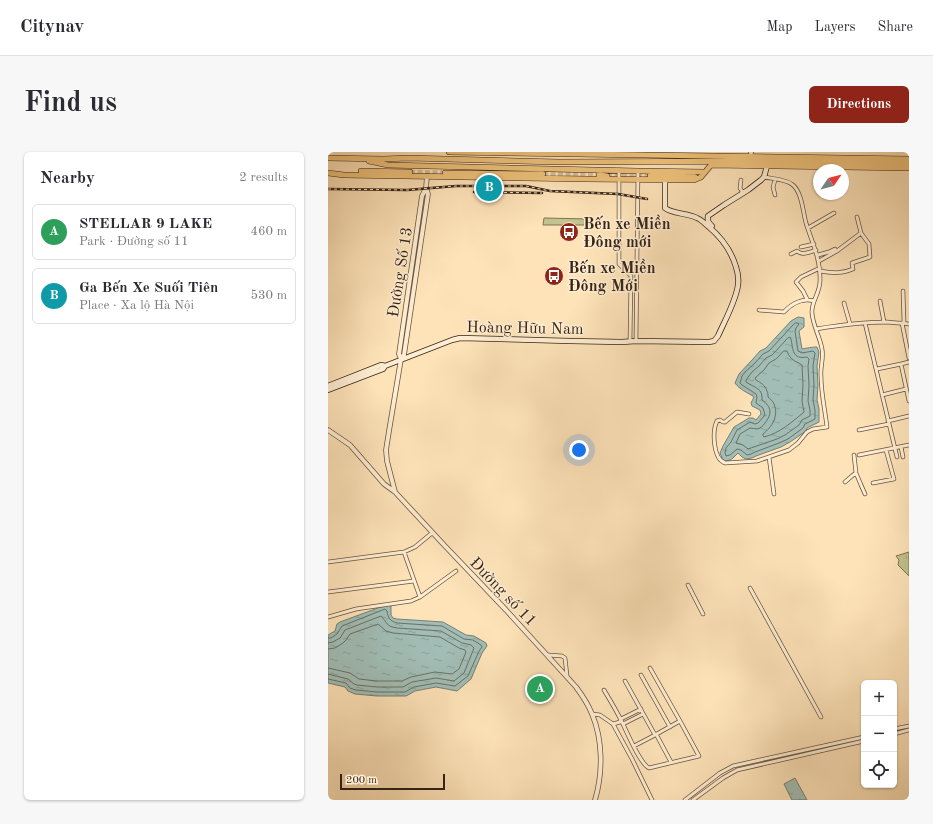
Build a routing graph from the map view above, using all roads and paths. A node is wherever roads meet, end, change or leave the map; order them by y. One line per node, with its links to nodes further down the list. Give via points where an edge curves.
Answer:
1 (449, 152): 2 (highway)
2 (519, 152): 4 (highway)
3 (679, 152): 6 (highway)
4 (571, 153): 5 (highway)
5 (633, 153): 6 (highway)
6 (716, 154): 7 (highway)
7 (751, 154): 8 (highway)
8 (909, 157)
9 (328, 158): 10 (highway)
10 (356, 158): 11 (highway); 16 (highway, via 388,165)
11 (428, 158): 12 (highway); 16 (highway)
12 (712, 163): 13 (highway); 21 (highway)
13 (767, 164): 14 (highway); 30 (main road)
14 (785, 164): 15 (highway); 17 (highway)
15 (909, 164)
16 (428, 166): 18 (highway); 26 (highway)
17 (909, 168)
18 (619, 170): 19 (highway); 31 (street)
19 (638, 171): 21 (highway); 32 (street)
20 (410, 172): 22 (highway)
21 (705, 172): 29 (highway)
22 (328, 173): 26 (highway)
23 (445, 173): 24 (highway)
24 (543, 174)
25 (599, 175): 27 (highway)
26 (427, 176): 31 (highway); 36 (street, Đường Số 13)
27 (608, 176)
28 (650, 176): 29 (highway)
29 (701, 177): 33 (highway, via 694,180)
30 (764, 177): 35 (street); 37 (main road, Hoàng Hữu Nam)
31 (619, 179): 32 (highway); 65 (street, via 619,264 632,276)
32 (638, 180): 33 (highway); 66 (street)
33 (665, 180): 66 (main road, Hoàng Hữu Nam, via 665,208 696,217 719,236 734,259 738,284 734,300 714,341)
34 (741, 180): 37 (street, via 740,188)
35 (775, 180): 38 (street); 41 (street, via 786,182 795,188)
36 (426, 188): 43 (street, Đường Số 13, via 422,196); 44 (street, Đường Số 13, via 428,194)
37 (743, 193): 67 (main road, Hoàng Hữu Nam, via 708,216 707,220 732,249 741,275 737,301 716,343 709,345)
38 (775, 195)
39 (834, 213): 41 (street)
40 (857, 218): 42 (street)
41 (808, 228): 45 (street)
42 (861, 233): 51 (street); 52 (street, via 869,244 868,258 852,263 853,270 842,273)
43 (415, 242): 44 (street); 69 (street, Đường Số 13, via 399,354)
44 (421, 243): 69 (street, Đường Số 13, via 404,355)
45 (814, 244): 46 (street); 48 (street)
46 (801, 247)
47 (835, 249): 50 (street)
48 (816, 250): 49 (street, via 803,254 797,251); 50 (street)
49 (791, 254)
50 (818, 256): 51 (street)
51 (819, 261): 52 (street)
52 (820, 270): 54 (street, via 801,277 796,282); 55 (street, via 820,288)
53 (903, 291): 61 (street)
54 (807, 299): 55 (street); 58 (street, via 784,312)
55 (814, 300): 64 (street, via 812,312)
56 (880, 301): 59 (street)
57 (844, 303): 62 (street)
58 (759, 310)
59 (884, 322): 60 (street); 61 (street)
60 (865, 323): 62 (street); 73 (street)
61 (903, 323): 63 (street); 68 (street)
62 (850, 324): 64 (street)
63 (909, 324)
64 (816, 329): 90 (street, via 823,350 821,386 827,427 810,430 794,447)
65 (630, 341): 66 (main road, Hoàng Hữu Nam); 67 (main road, Hoàng Hữu Nam)
66 (636, 341)
67 (622, 342): 69 (main road, Hoàng Hữu Nam, via 460,338)
68 (909, 358)
69 (401, 360): 72 (main road, Hoàng Hữu Nam); 96 (street, Đường Số 13, via 386,450 386,461)
70 (909, 362): 71 (street)
71 (901, 364): 73 (street); 75 (street)
72 (385, 366): 74 (main road, Hoàng Hữu Nam, via 381,365); 76 (main road, Hoàng Hữu Nam)
73 (877, 369): 77 (street)
74 (328, 386)
75 (906, 389): 77 (street); 78 (street)
76 (328, 390)
77 (882, 395): 81 (street)
78 (909, 401)
79 (749, 414): 90 (street, via 737,412 728,421 718,420 714,430 714,444 719,458 725,463 757,461)
80 (909, 416): 81 (street)
81 (889, 423): 83 (street); 86 (street)
82 (328, 430): 96 (street, Đường số 11, via 350,445 384,484)
83 (859, 430)
84 (909, 445): 85 (street)
85 (901, 447): 86 (street); 92 (street)
86 (894, 448): 87 (street); 91 (street)
87 (886, 450): 89 (street); 95 (street, via 894,479)
88 (854, 455): 93 (street)
89 (859, 455)
90 (769, 457): 97 (street)
91 (897, 457)
92 (903, 457)
93 (856, 473): 94 (street); 98 (street)
94 (844, 482)
95 (873, 483)
96 (395, 492): 99 (street, Đường số 11)
97 (774, 494)
98 (865, 494)
99 (432, 533): 100 (street, via 415,548); 110 (street, Đường số 11)
100 (404, 552): 101 (street); 103 (street)
101 (328, 562)
102 (456, 571): 107 (street)
103 (414, 581): 106 (street); 107 (street)
104 (688, 585): 108 (street)
105 (750, 588): 119 (street)
106 (328, 592)
107 (420, 597): 109 (street)
108 (704, 614)
109 (328, 617)
110 (548, 655): 113 (street, Đường số 11); 113 (street, via 565,658)
111 (650, 668): 121 (street)
112 (641, 675): 125 (street)
113 (567, 676): 117 (street, Đường số 11, via 583,696)
114 (625, 681): 116 (street)
115 (604, 690): 120 (street)
116 (641, 709): 118 (street); 120 (street)
117 (592, 714): 122 (street, via 600,715); 136 (street, Đường số 11, via 600,747 600,774)
118 (643, 714): 123 (street); 129 (street)
119 (821, 716)
120 (620, 721): 122 (street); 123 (street)
121 (680, 721): 125 (street); 135 (street, via 699,756)
122 (613, 724): 133 (street)
123 (623, 724): 132 (street)
124 (909, 726): 126 (street)
125 (670, 727): 129 (street)
126 (897, 728)
127 (909, 730): 128 (street)
128 (897, 733)
129 (656, 735): 132 (street); 135 (street)
130 (861, 738): 138 (street, via 733,766)
131 (861, 742): 139 (street, via 735,771)
132 (634, 746): 134 (street)
133 (632, 759): 134 (street); 137 (street)
134 (642, 761): 135 (street, via 648,768)
135 (671, 762)
136 (595, 800)
137 (652, 800)
138 (685, 800)
139 (693, 800)

